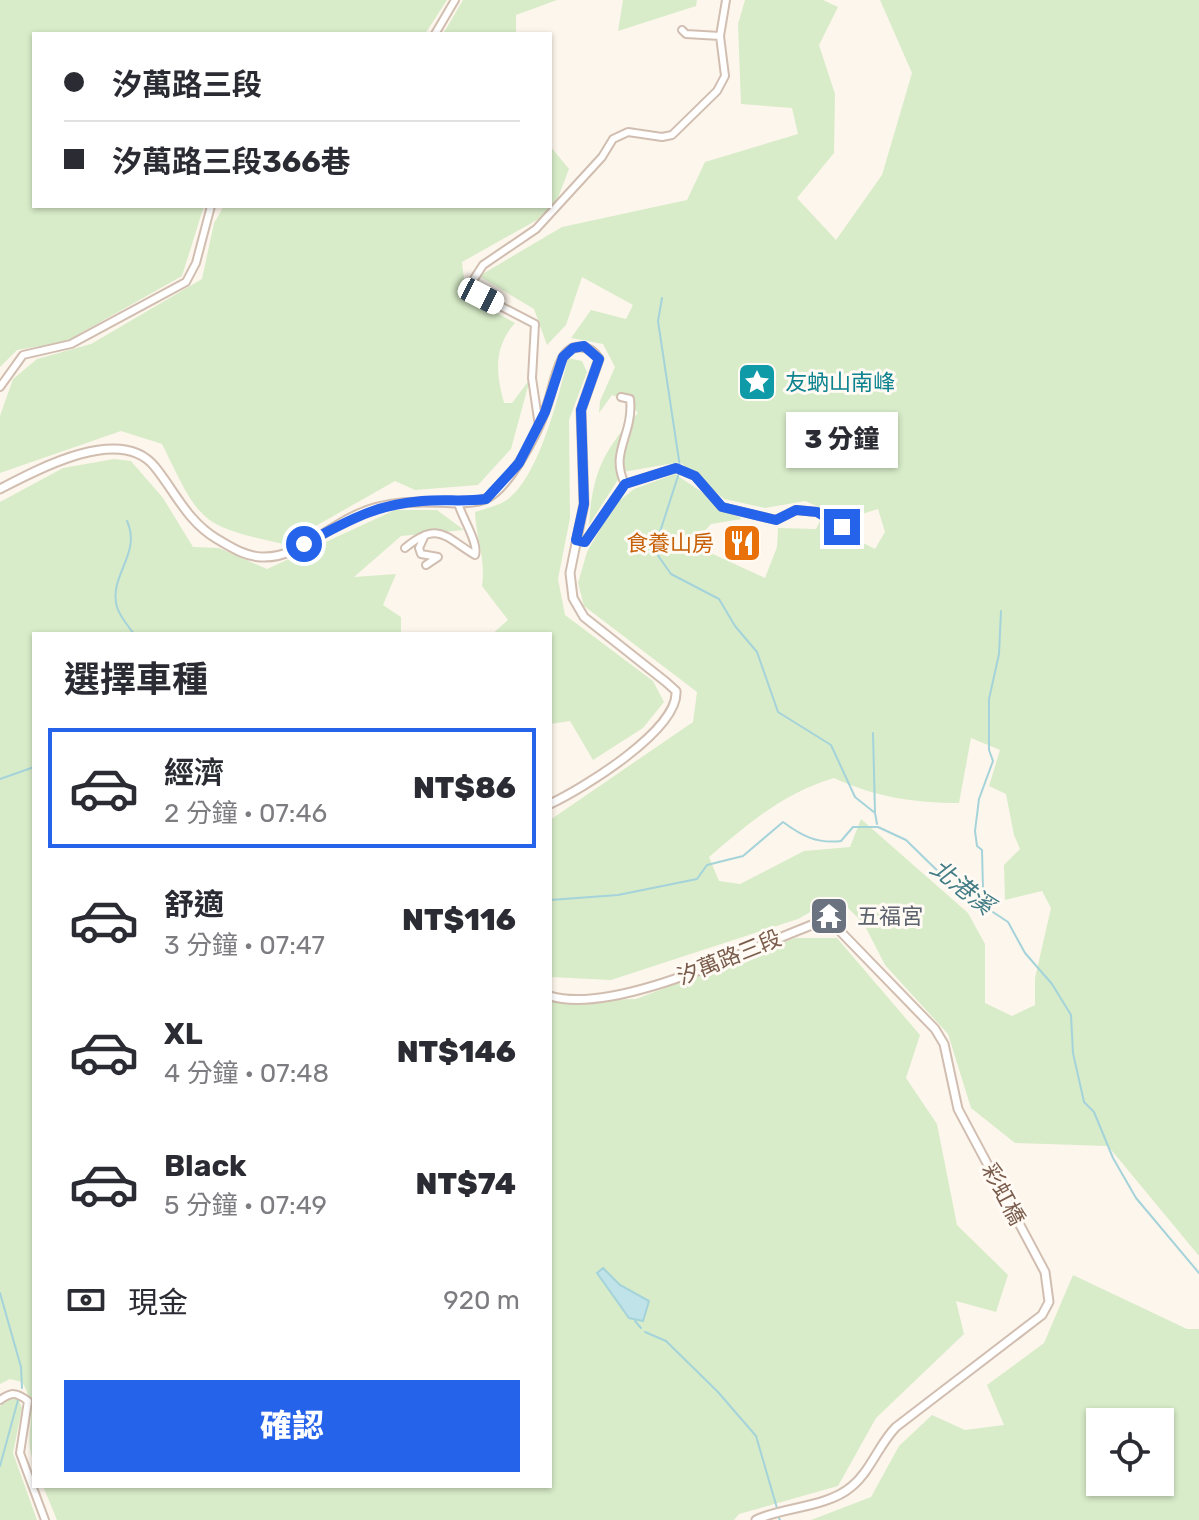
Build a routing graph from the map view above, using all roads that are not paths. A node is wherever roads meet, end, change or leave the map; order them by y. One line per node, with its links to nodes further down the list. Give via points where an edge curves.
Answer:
1 (455, 0): 4 (street)
2 (726, 0): 5 (street)
3 (682, 30): 5 (street)
4 (436, 32)
5 (720, 36): 9 (street, via 725,76 682,127 662,137 628,132 613,139 536,229 474,276 481,296 535,324 532,378)
6 (210, 208): 7 (street, via 186,282 71,344 23,355)
7 (0, 387)
8 (621, 397): 10 (street, via 630,399 631,418 617,463)
9 (539, 426): 12 (street, via 502,484 486,499); 15 (street, via 563,357 573,348 591,349 599,359 581,410 584,504)
10 (625, 484): 13 (street, via 676,468 688,470 722,507 776,520 796,510 817,512); 15 (street, via 585,542)
11 (0, 489): 12 (street, via 45,465 127,448 142,453 187,516 208,534 241,553 262,557 280,555 380,507 425,500)
12 (458, 503): 14 (street, via 476,545 475,555 453,537)
13 (851, 530)
14 (425, 535): 16 (street); 17 (street, via 421,554 438,557)
15 (576, 540): 18 (street, via 570,573 577,608 676,691 676,698 660,726 633,751)
16 (405, 548)
17 (426, 565)
18 (552, 803)
19 (552, 996): 20 (street, 汐萬路三段, via 646,991 825,923 847,938 935,1029)
20 (958, 1099): 25 (street, 彩虹橋, via 958,1109 1037,1257 1050,1289 1049,1302 1042,1315 896,1427 851,1487 799,1510)
21 (0, 1400): 22 (street, via 18,1393 28,1401 20,1453)
22 (32, 1485)
23 (33, 1488): 24 (street)
24 (45, 1520)
25 (756, 1520)

